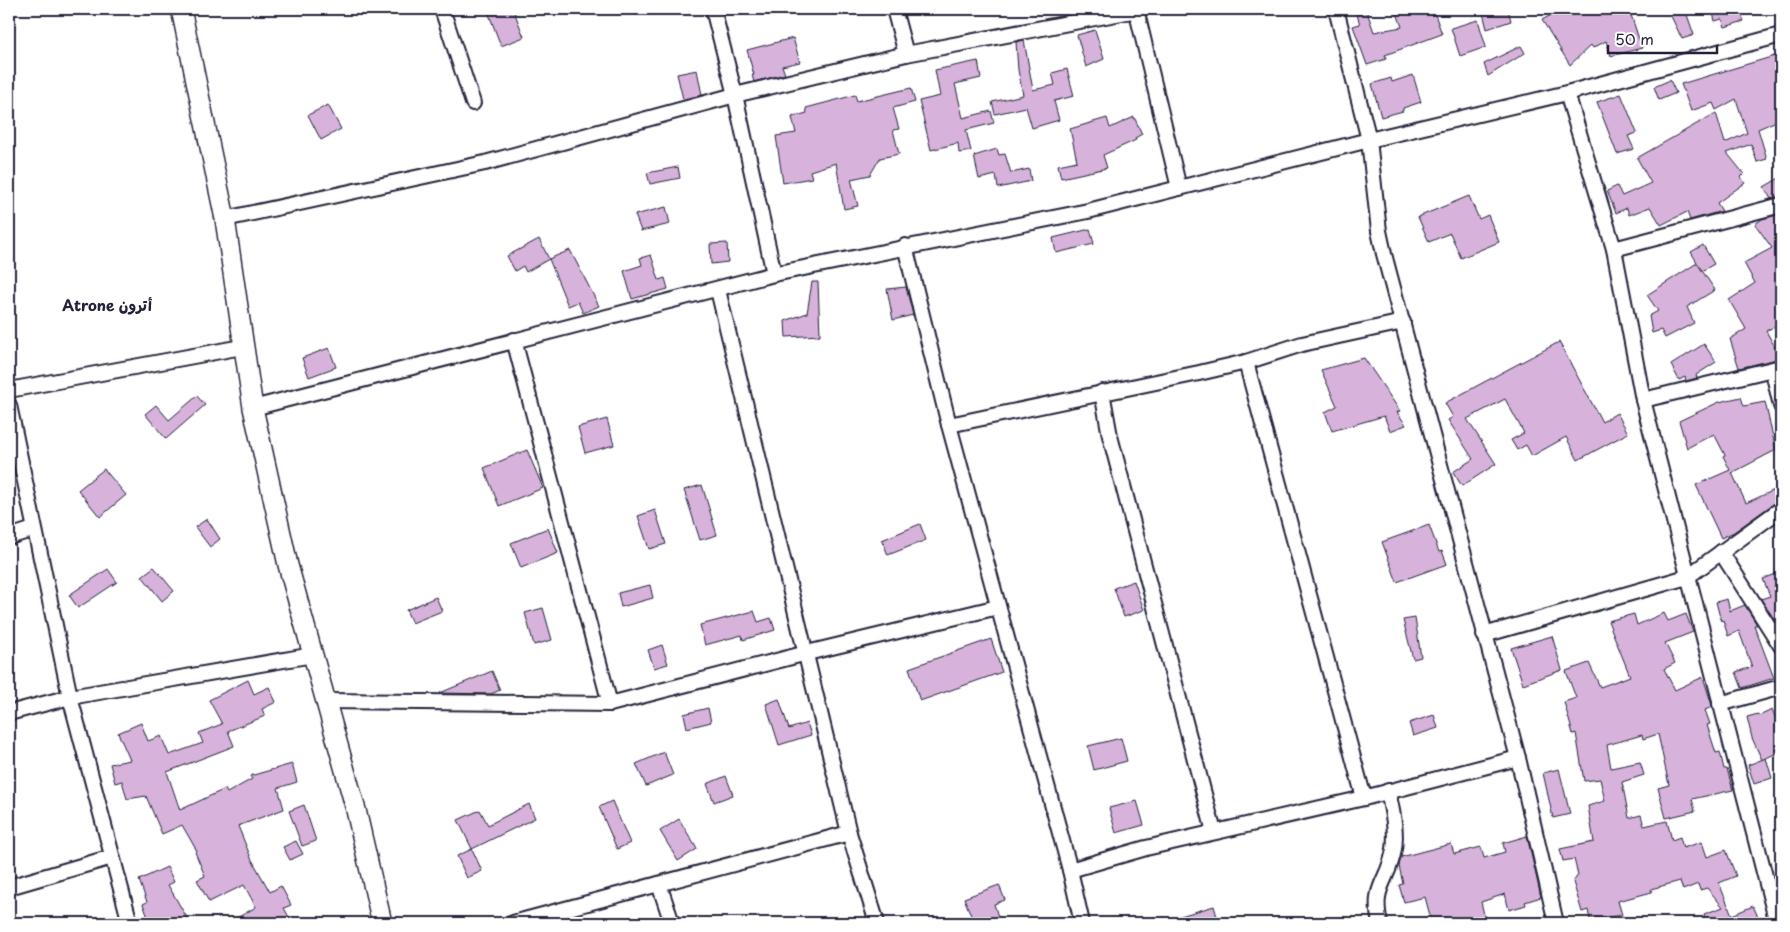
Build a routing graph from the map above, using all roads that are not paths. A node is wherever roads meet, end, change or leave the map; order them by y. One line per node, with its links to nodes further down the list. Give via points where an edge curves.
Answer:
1 (181, 9): 15 (street)
2 (442, 9): 11 (street)
3 (713, 9): 10 (street)
4 (894, 9): 8 (street)
5 (1136, 9): 8 (street); 13 (street)
6 (1336, 9): 12 (street)
7 (1781, 35): 9 (street)
8 (906, 54): 10 (street)
9 (1567, 93): 12 (street); 17 (street)
10 (735, 95): 15 (street, via 485,164); 18 (street)
11 (473, 104)
12 (1369, 140): 13 (street); 20 (street, via 1379,231)
13 (1178, 188): 16 (street, via 1088,210)
14 (1781, 205): 17 (street)
15 (225, 219): 22 (street)
16 (905, 246): 18 (street); 31 (street)
17 (1614, 250): 27 (street)
18 (774, 274): 19 (street)
19 (718, 290): 21 (street); 40 (street)
20 (1403, 322): 23 (street, via 1302,344); 38 (street)
21 (514, 340): 30 (street); 45 (street)
22 (242, 347): 25 (street); 30 (street)
23 (1246, 362): 26 (street); 50 (street)
24 (1778, 370): 27 (street); 29 (street)
25 (9, 390)
26 (1102, 392): 31 (street); 51 (street, via 1110,436)
27 (1643, 400): 36 (street)
28 (9, 405): 33 (street)
29 (1781, 406)
30 (253, 408): 41 (street, via 288,565)
31 (949, 425): 37 (street)
32 (1781, 509): 35 (street)
33 (34, 529): 34 (street); 43 (street)
34 (9, 536)
35 (1720, 552): 36 (street); 39 (street)
36 (1687, 576): 38 (street); 46 (street)
37 (998, 607): 40 (street); 54 (street)
38 (1484, 635): 48 (street)
39 (1781, 646)
40 (807, 653): 45 (street); 52 (street)
41 (313, 655): 43 (street); 44 (street)
42 (1781, 687): 46 (street)
43 (70, 697): 47 (street); 53 (street)
44 (325, 701): 45 (street); 58 (street, via 356,810)
45 (610, 704)
46 (1720, 704): 65 (street)
47 (9, 712)
48 (1518, 758): 49 (street); 64 (street)
49 (1388, 791): 50 (street); 63 (street, via 1395,827 1394,849 1377,897)
50 (1364, 798): 51 (street)
51 (1214, 832): 54 (street)
52 (849, 833): 55 (street); 61 (street)
53 (112, 857): 56 (street); 57 (street)
54 (1070, 870): 62 (street)
55 (659, 884): 59 (street); 60 (street)
56 (9, 887)
57 (130, 923)
58 (382, 923)
59 (513, 923)
60 (672, 923)
61 (877, 923)
62 (1082, 923)
63 (1380, 923)
64 (1556, 923)
65 (1777, 923)

